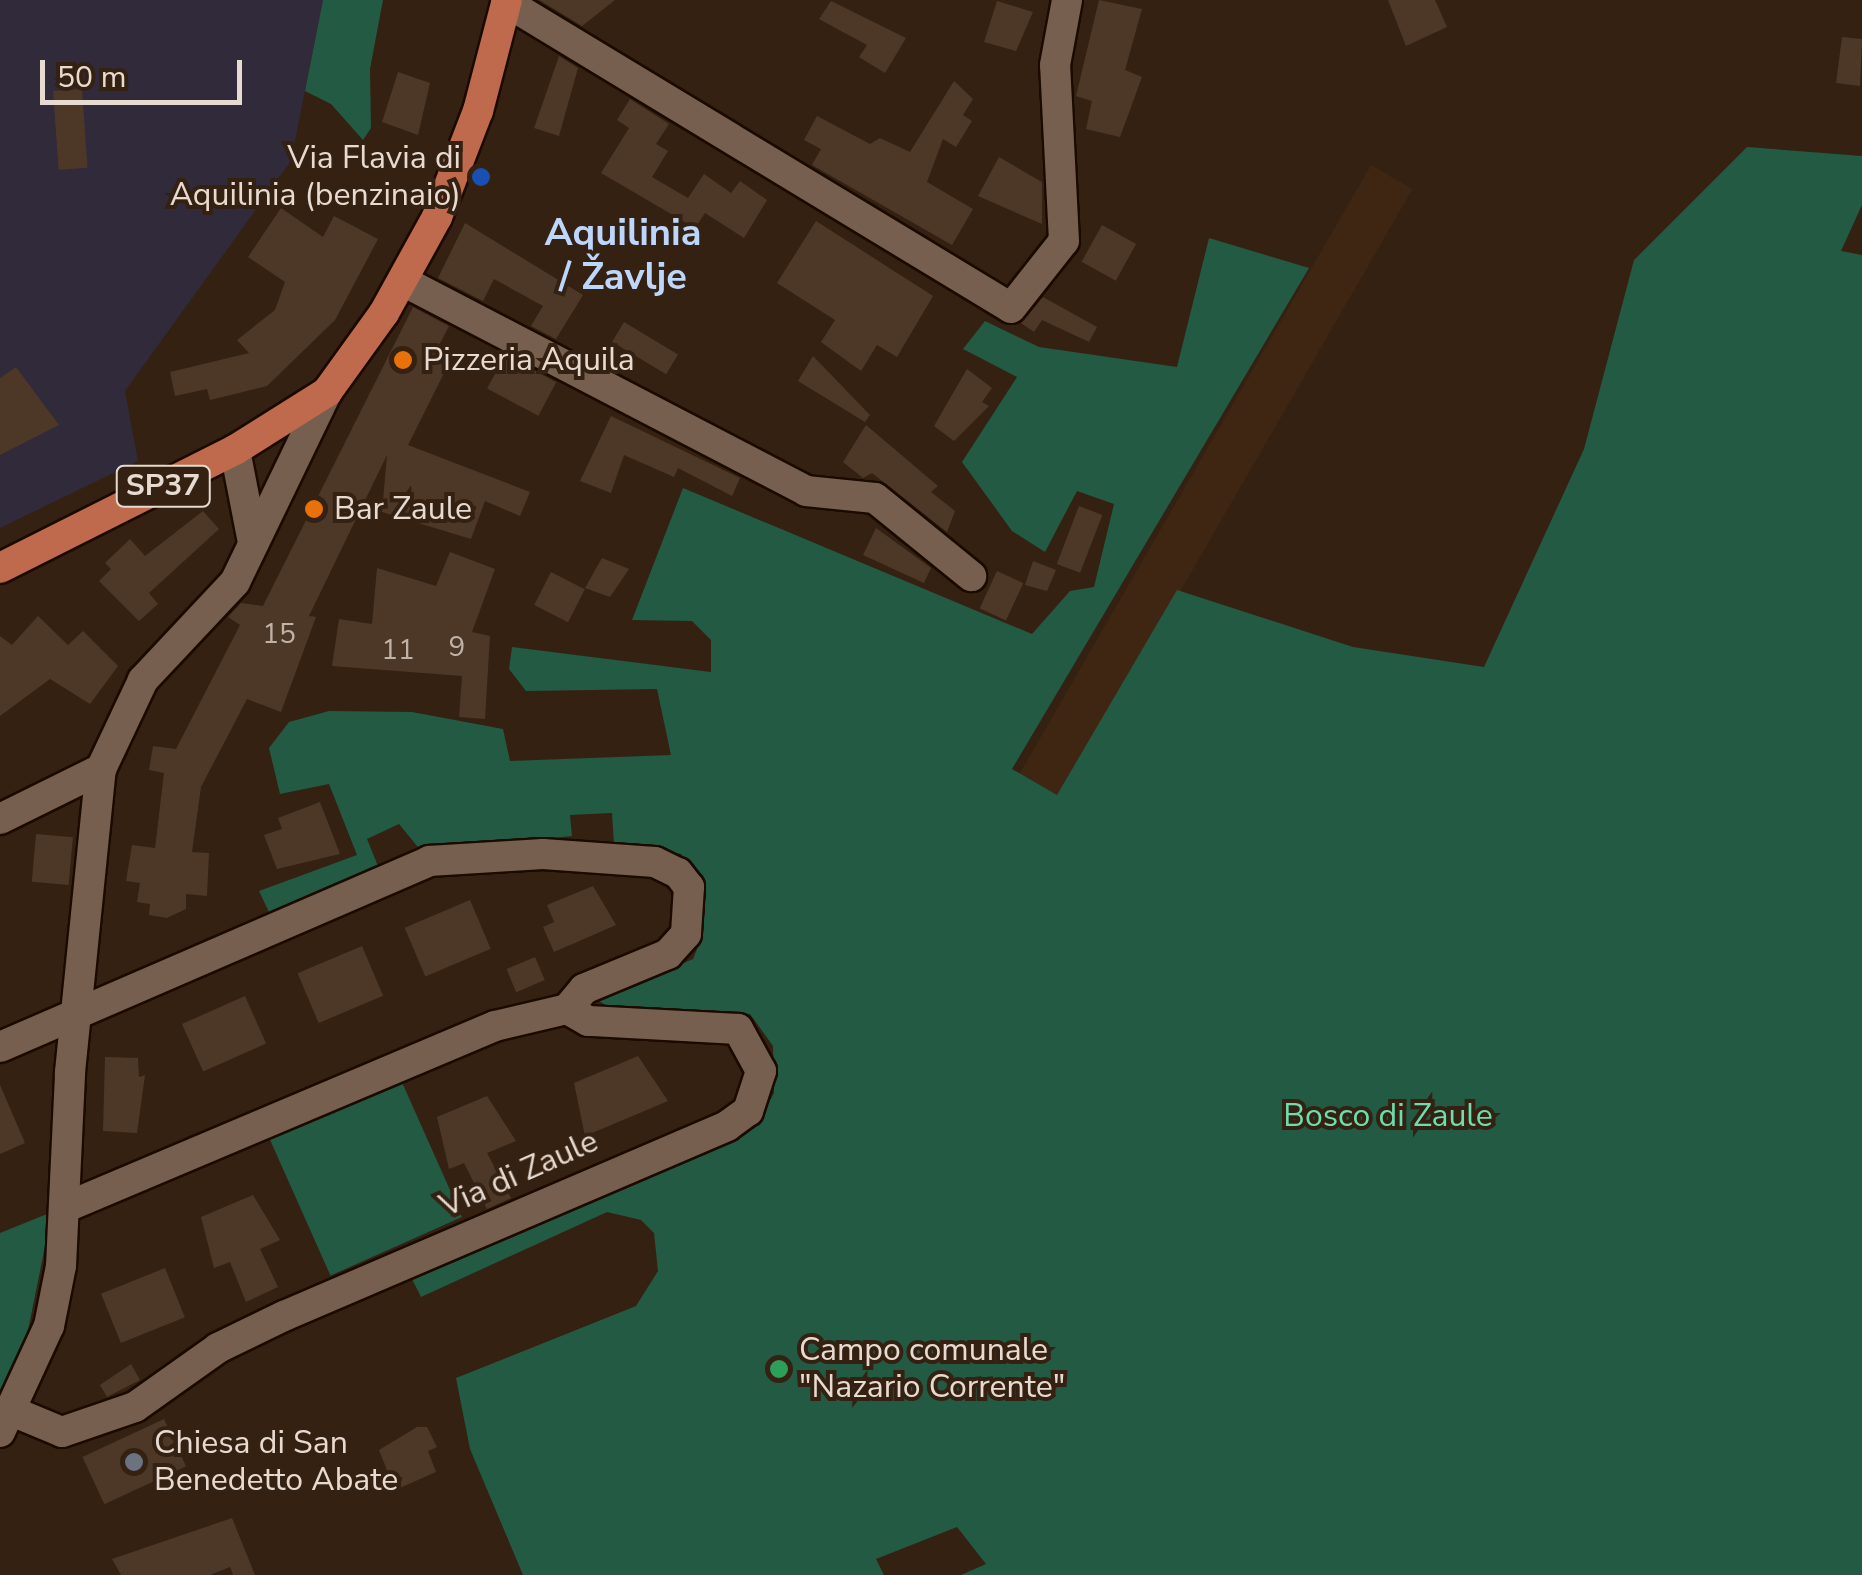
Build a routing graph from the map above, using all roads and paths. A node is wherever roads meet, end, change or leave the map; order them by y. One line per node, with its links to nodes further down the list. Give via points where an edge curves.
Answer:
1 (1067, 0): 2 (street, via 1055,64 1064,241 1011,308)
2 (507, 1): 3 (main road, SP37, via 478,112)
3 (404, 281): 4 (main road, SP37); 8 (street, via 806,491 875,498)
4 (326, 392): 5 (main road, SP37); 6 (street)
5 (235, 450): 6 (street, via 245,471); 7 (main road, SP37)
6 (254, 546): 9 (street, via 236,582 142,680)
7 (0, 568)
8 (971, 576)
9 (101, 769): 10 (street); 12 (street)
10 (0, 820)
11 (566, 1009): 12 (street, via 584,988 668,954 686,934 689,887 678,873 656,862 542,854 429,860); 14 (street, via 495,1026); 15 (street, Via di Zaule, via 588,1022 738,1028 753,1046 758,1092 727,1126 284,1316 218,1348 135,1407 62,1432)
12 (75, 1013): 13 (street); 14 (street)
13 (0, 1047)
14 (68, 1206): 15 (street, via 48,1326)
15 (7, 1422)

